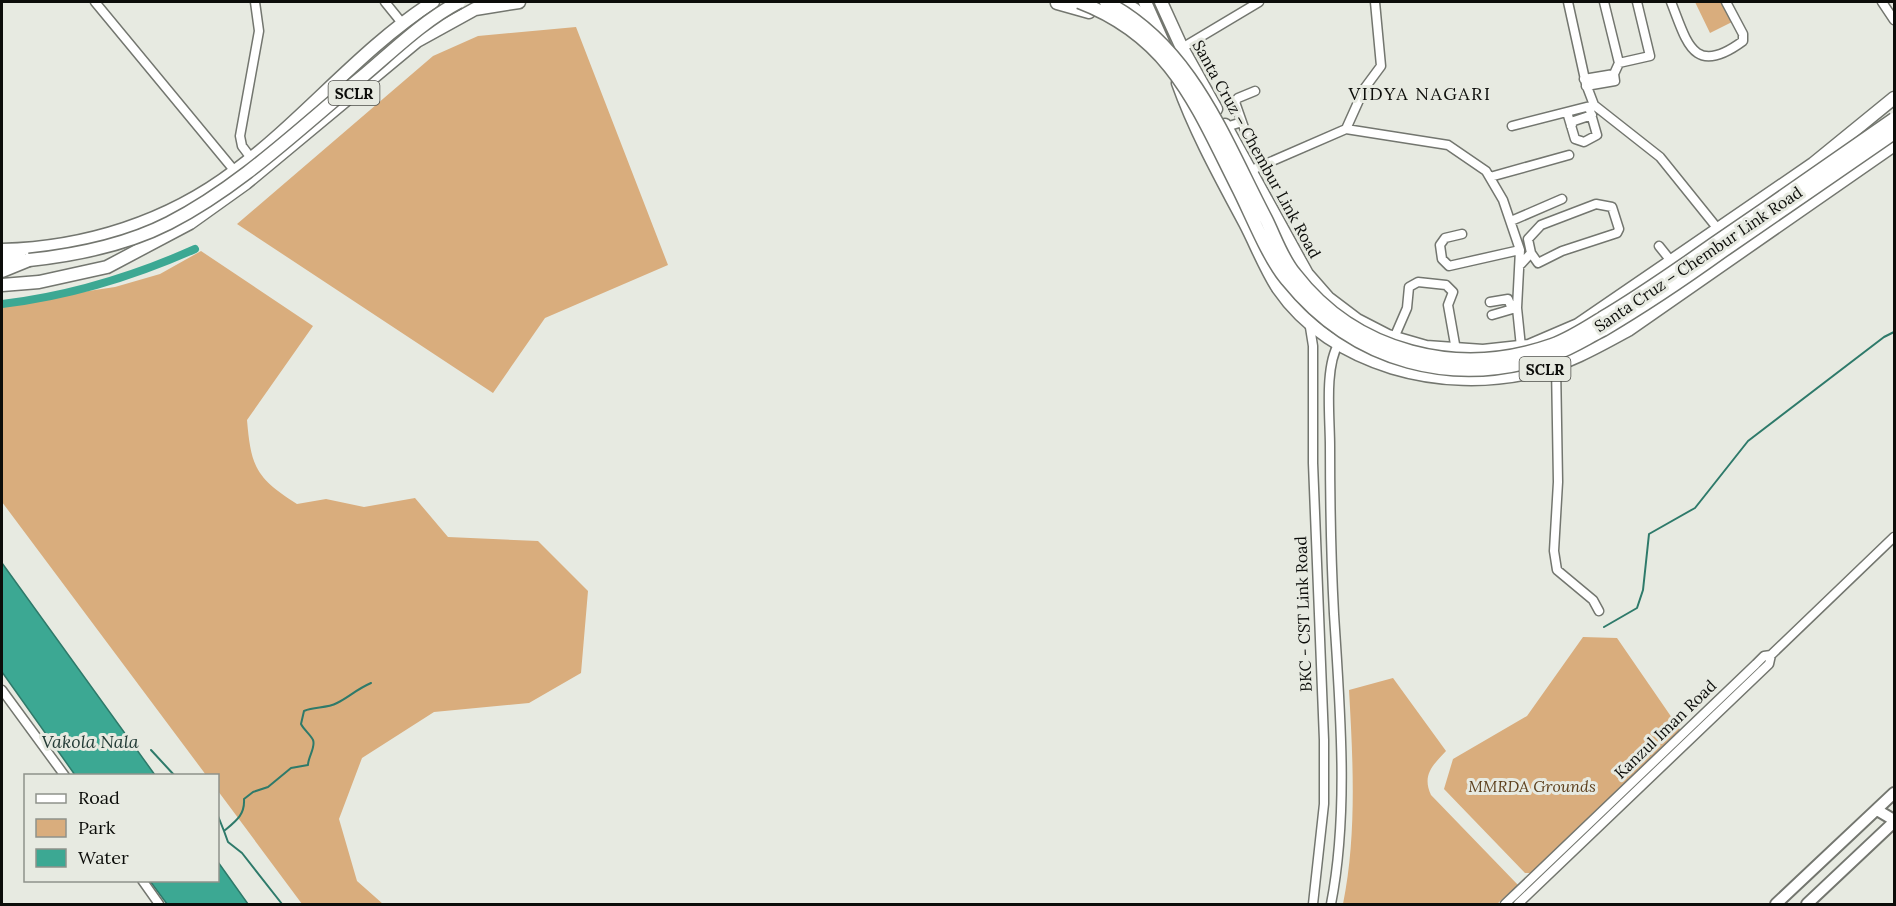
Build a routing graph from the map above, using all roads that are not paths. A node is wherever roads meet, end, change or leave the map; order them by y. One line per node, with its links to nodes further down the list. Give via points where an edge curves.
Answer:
1 (95, 2): 43 (street)
2 (255, 2): 42 (street, via 259,31 240,136)
3 (385, 2): 22 (street)
4 (433, 2): 22 (highway, SCLR)
5 (459, 2): 57 (highway, bridge, via 427,22 206,202 168,224 125,241)
6 (519, 2): 47 (highway, SCLR, via 475,9 417,41)
7 (1055, 2): 27 (highway, via 1107,19 1155,57)
8 (1079, 2): 38 (highway, bridge, via 1126,23 1174,70 1196,105 1284,278 1306,303 1360,343 1397,360 1428,366 1487,370 1517,366 1566,350 1645,306)
9 (1106, 2): 32 (highway, bridge, via 1132,15 1182,64 1293,272 1314,296 1364,335 1400,351 1430,356 1486,360 1515,356 1578,332 1638,296)
10 (1120, 2): 23 (highway, via 1149,20)
11 (1145, 2): 23 (highway, Santa Cruz – Chembur Link Road / SCLR)
12 (1161, 2): 24 (highway, Santa Cruz – Chembur Link Road / SCLR)
13 (1259, 2): 24 (street)
14 (1375, 2): 37 (street, via 1381,66 1364,88)
15 (1569, 2): 26 (street)
16 (1604, 2): 25 (street)
17 (1637, 2): 25 (street, via 1650,56)
18 (1671, 2): 19 (street, via 1688,45 1700,56 1715,55 1743,41)
19 (1726, 2)
20 (1882, 2): 21 (street)
21 (1894, 20)
22 (402, 23): 42 (highway, SCLR)
23 (1164, 46): 27 (highway, Santa Cruz – Chembur Link Road / SCLR)
24 (1182, 48): 36 (highway, Santa Cruz – Chembur Link Road / SCLR)
25 (1618, 63): 26 (street, via 1614,77)
26 (1585, 82): 30 (street)
27 (1181, 91): 46 (highway, Santa Cruz – Chembur Link Road / SCLR)
28 (1255, 91): 33 (street, via 1235,102)
29 (1894, 98): 50 (highway, Santa Cruz – Chembur Link Road / SCLR, via 1813,164)
30 (1591, 109): 31 (street); 35 (street); 35 (street, via 1596,138 1579,142); 50 (street, via 1660,157)
31 (1567, 112): 34 (street); 35 (street)
32 (1894, 119)
33 (1242, 122): 36 (street); 39 (street)
34 (1512, 126)
35 (1571, 126)
36 (1226, 127): 44 (highway, Santa Cruz – Chembur Link Road / SCLR)
37 (1346, 129): 44 (street); 45 (street, via 1448,146)
38 (1894, 133)
39 (1248, 139)
40 (1894, 142): 67 (highway, Santa Cruz – Chembur Link Road / SCLR); 67 (highway, via 1608,335)
41 (1569, 155): 45 (street)
42 (251, 158): 43 (highway, SCLR)
43 (235, 171): 47 (street); 53 (highway, SCLR, via 182,204 126,229 82,242)
44 (1250, 171): 46 (street); 66 (highway, Santa Cruz – Chembur Link Road / SCLR, via 1307,274 1328,298 1357,320)
45 (1490, 177): 49 (street)
46 (1223, 181): 65 (highway, Santa Cruz – Chembur Link Road / SCLR, via 1278,288)
47 (246, 183): 61 (highway, SCLR, via 190,223 107,267 39,282)
48 (1562, 199): 49 (street)
49 (1511, 221): 54 (street)
50 (1718, 229): 58 (highway, Santa Cruz – Chembur Link Road / SCLR)
51 (1461, 234): 54 (street, via 1445,238 1440,245 1442,259 1449,266)
52 (1659, 246): 58 (street)
53 (2, 250)
54 (1520, 250): 59 (street)
55 (1531, 253): 55 (street, via 1527,242 1541,225 1592,205 1613,208 1617,233 1538,263); 59 (street)
56 (2, 260): 57 (highway)
57 (29, 260): 60 (highway)
58 (1671, 261): 69 (highway, Santa Cruz – Chembur Link Road / SCLR, via 1578,325)
59 (1521, 264): 63 (street)
60 (2, 271)
61 (2, 285)
62 (1490, 302): 63 (street, via 1508,299)
63 (1514, 308): 64 (street); 69 (street)
64 (1492, 315)
65 (1309, 321): 68 (highway, Santa Cruz – Chembur Link Road / SCLR); 75 (street, BKC - CST Link Road, via 1313,346)
66 (1394, 338): 70 (highway, Santa Cruz – Chembur Link Road / SCLR); 70 (street, via 1407,308 1409,287 1418,282 1446,285 1453,292 1448,310)
67 (1608, 341): 72 (highway, Santa Cruz – Chembur Link Road / SCLR)
68 (1339, 343): 73 (highway, Santa Cruz – Chembur Link Road / SCLR, via 1370,359 1417,374); 74 (street, BKC - CST Link Road, via 1331,367)
69 (1521, 347): 71 (highway, Santa Cruz – Chembur Link Road / SCLR)
70 (1456, 350): 71 (highway, Santa Cruz – Chembur Link Road / SCLR)
71 (1483, 351): 73 (highway)
72 (1556, 365): 73 (highway, Santa Cruz – Chembur Link Road / SCLR); 79 (street, via 1557,570 1593,600)
73 (1482, 379)
74 (1330, 462): 75 (street); 77 (street, BKC - CST Link Road)
75 (1313, 463): 78 (street, BKC - CST Link Road)
76 (1894, 537): 80 (street, Kanzul Iman Road)
77 (1333, 571): 78 (street); 87 (street, BKC - CST Link Road, via 1342,740)
78 (1316, 573): 86 (street, BKC - CST Link Road, via 1324,740)
79 (1599, 611)
80 (1771, 655): 92 (street, Kanzul Iman Road, via 1756,663); 93 (street, Kanzul Iman Road, via 1769,664)
81 (2, 690): 82 (street)
82 (64, 774)
83 (1894, 794): 84 (main road)
84 (1886, 806): 85 (main road); 94 (main road)
85 (1894, 821): 95 (main road)
86 (1322, 833): 87 (street); 90 (street, BKC - CST Link Road)
87 (1338, 834): 91 (street, BKC - CST Link Road)
88 (143, 882): 89 (street)
89 (159, 904)
90 (1313, 904)
91 (1331, 904)
92 (1505, 904)
93 (1518, 904)
94 (1776, 904)
95 (1807, 904)

